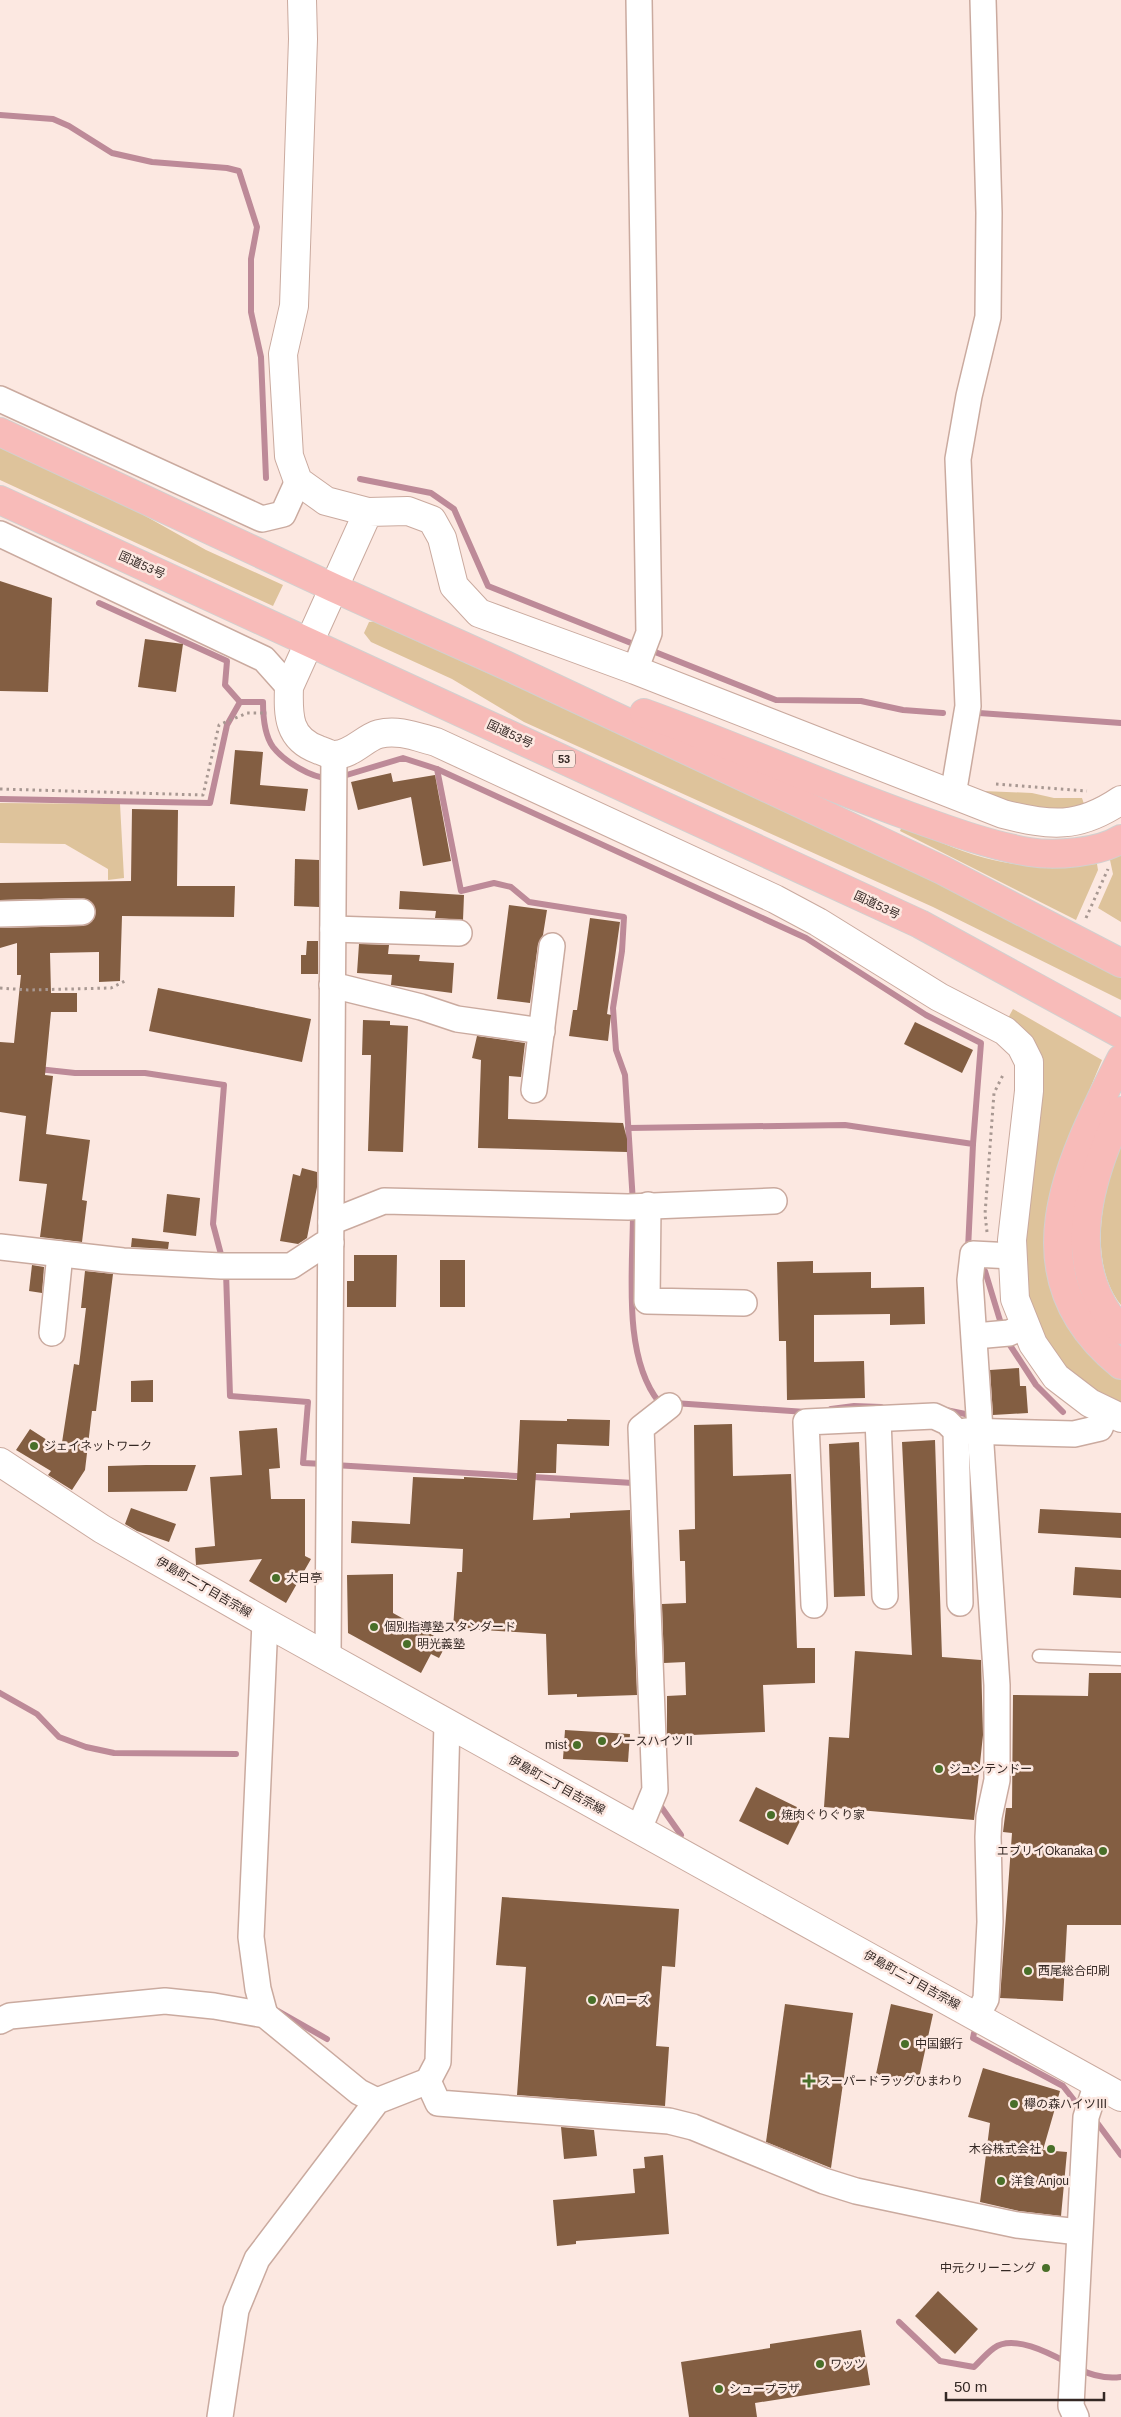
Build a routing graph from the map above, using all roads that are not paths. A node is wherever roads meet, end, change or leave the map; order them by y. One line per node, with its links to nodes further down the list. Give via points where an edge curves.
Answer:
1 (302, 0): 6 (street, via 294,306 283,354 289,456)
2 (639, 0): 13 (street, via 649,633)
3 (983, 0): 16 (street, via 989,213 988,317 958,459 968,706)
4 (0, 399): 6 (street, via 262,519 283,514)
5 (0, 432): 10 (highway)
6 (298, 481): 8 (street, via 326,501)
7 (0, 500): 11 (highway, 国道53号 / 53)
8 (368, 512): 10 (street); 13 (street, via 408,511 432,520 442,538 454,586 479,613)
9 (0, 534): 14 (street, via 264,659)
10 (334, 588): 11 (street); 12 (highway)
11 (308, 641): 14 (street); 27 (highway, 国道53号 / 53, via 920,924)
12 (503, 664): 18 (highway, via 712,737 872,803 950,830 1030,852 1074,853); 24 (highway, via 942,870)
13 (635, 670): 16 (street)
14 (289, 687): 15 (street, via 288,712 294,732)
15 (334, 770): 21 (street); 36 (street, via 358,747 378,734 398,732 436,742 775,899 939,997 1005,1031 1021,1046 1029,1062)
16 (953, 795): 17 (street, via 1034,822 1069,823 1101,814)
17 (1121, 800)
18 (1121, 839)
19 (82, 912): 20 (street)
20 (0, 914)
21 (333, 929): 22 (street); 25 (street)
22 (459, 934)
23 (552, 946): 26 (street)
24 (1121, 963)
25 (332, 985): 26 (street, via 421,1007 456,1020); 33 (street)
26 (542, 1031): 29 (street)
27 (1121, 1034)
28 (1116, 1068): 42 (highway, via 1087,1125 1072,1166 1061,1207 1058,1253 1064,1286 1076,1317 1099,1347)
29 (534, 1090)
30 (1121, 1111): 38 (highway, via 1086,1212 1086,1249 1092,1282 1104,1312)
31 (774, 1201): 32 (street)
32 (638, 1206): 33 (street, via 384,1201); 37 (street, via 648,1301)
33 (331, 1233): 35 (street, via 323,1245 291,1266 124,1261); 52 (street)
34 (0, 1247): 35 (street)
35 (60, 1254): 40 (street)
36 (1013, 1256): 39 (street, via 1015,1299); 41 (street, via 973,1254 970,1280)
37 (744, 1303)
38 (1121, 1330)
39 (1011, 1331): 41 (street); 44 (street, via 1033,1344 1056,1377 1090,1403)
40 (52, 1333)
41 (975, 1336): 46 (street)
42 (1121, 1365)
43 (669, 1406): 56 (street, via 641,1428 652,1796)
44 (1114, 1414): 46 (street, via 1100,1428 1074,1434)
45 (878, 1419): 46 (street, via 934,1416); 48 (street); 50 (street, via 806,1422)
46 (971, 1431): 49 (street); 58 (street, via 997,1684 997,1770 988,1830 990,1922 986,1998)
47 (0, 1462): 51 (street, 伊島町二丁目吉宗線, via 102,1529)
48 (885, 1596)
49 (960, 1603)
50 (814, 1605)
51 (265, 1622): 52 (street, 伊島町二丁目吉宗線); 57 (street, via 251,1937)
52 (328, 1655): 55 (street, 伊島町二丁目吉宗線)
53 (1039, 1656): 54 (lane)
54 (1121, 1659)
55 (447, 1723): 56 (street, 伊島町二丁目吉宗線); 60 (street, via 438,2062)
56 (638, 1829): 58 (street, 伊島町二丁目吉宗線)
57 (265, 2015): 59 (street, via 165,2000 10,2016); 63 (street, via 358,2092)
58 (977, 2016): 61 (street, 伊島町二丁目吉宗線)
59 (0, 2020)
60 (428, 2080): 63 (street); 64 (street, via 438,2103 669,2121 693,2127 856,2191 1017,2225)
61 (1097, 2084): 62 (street, 伊島町二丁目吉宗線); 64 (street, via 1086,2117)
62 (1121, 2097)
63 (377, 2101): 65 (street, via 257,2259 236,2310)
64 (1079, 2232): 66 (street, via 1071,2406)
65 (220, 2417)
66 (1076, 2417)

